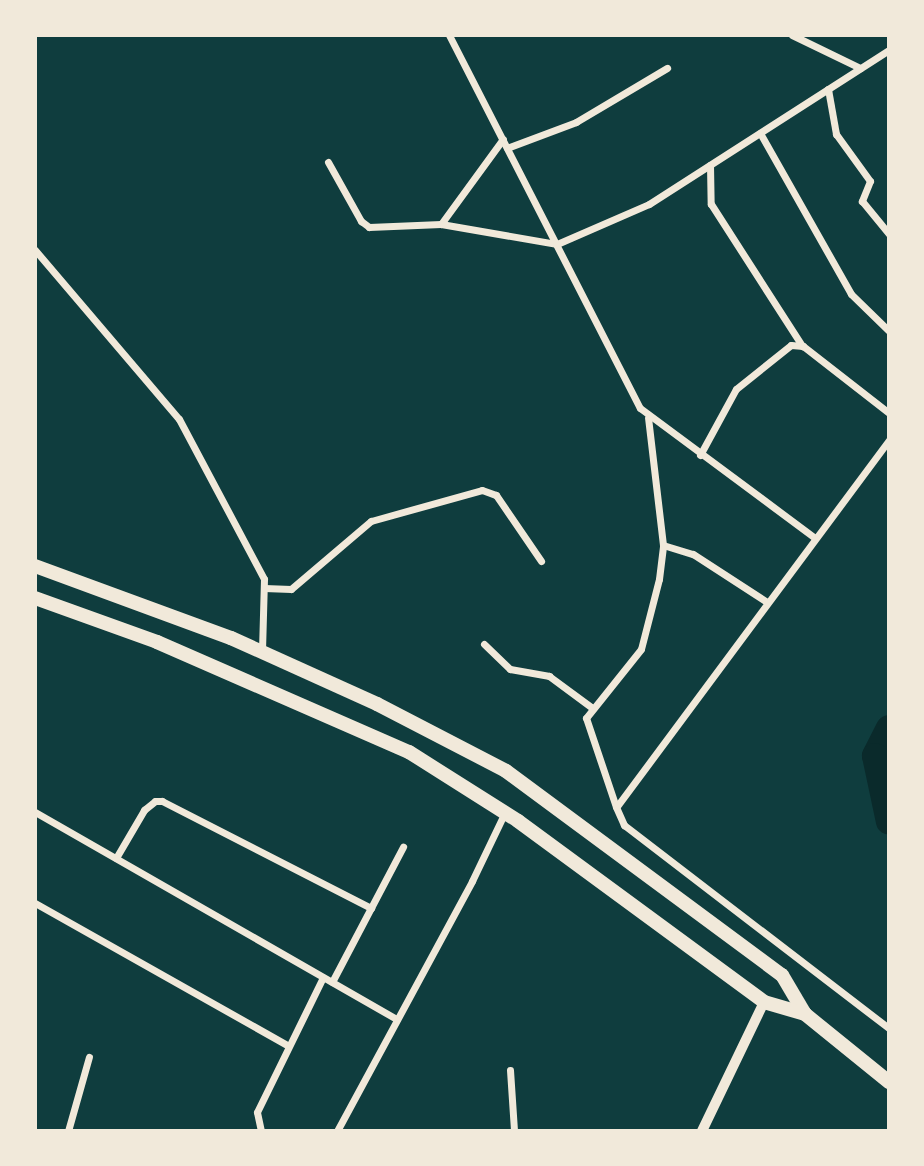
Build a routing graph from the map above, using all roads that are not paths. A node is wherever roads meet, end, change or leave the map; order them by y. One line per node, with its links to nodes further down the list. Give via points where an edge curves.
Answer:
1 (449, 35): 8 (street)
2 (792, 35): 5 (street)
3 (889, 50): 5 (street)
4 (667, 68): 9 (street, via 576,122)
5 (860, 68): 6 (street)
6 (828, 89): 7 (street); 13 (street, via 836,134 870,181 862,201)
7 (760, 133): 11 (street); 16 (street, via 851,294)
8 (503, 139): 9 (street); 12 (street)
9 (507, 148): 14 (street)
10 (328, 162): 12 (street, via 361,221 369,227)
11 (710, 165): 14 (street, via 649,204); 17 (street, via 711,204)
12 (441, 224): 14 (street)
13 (889, 234)
14 (557, 244): 19 (street)
15 (35, 250): 26 (street, via 174,409 260,569)
16 (889, 331)
17 (803, 346): 18 (street); 21 (street, via 783,349 736,389)
18 (889, 413)
19 (648, 417): 21 (street); 23 (street)
20 (889, 440): 22 (street)
21 (700, 455): 22 (street)
22 (815, 538): 28 (street)
23 (663, 545): 28 (street, via 693,554); 31 (street, via 641,649)
24 (541, 561): 26 (street, via 496,495 482,490 371,521 299,584 284,591)
25 (35, 566): 30 (highway)
26 (264, 588): 30 (street)
27 (35, 598): 34 (highway, via 157,642 409,752)
28 (767, 602): 32 (street)
29 (484, 644): 31 (street, via 510,669 549,676)
30 (262, 652): 42 (highway, via 377,704 506,771 782,975)
31 (591, 707): 32 (street, via 587,729)
32 (616, 807): 44 (street, via 624,825)
33 (35, 812): 36 (street)
34 (505, 812): 41 (highway); 43 (street)
35 (402, 847): 38 (street)
36 (116, 858): 38 (street, via 144,810 162,801); 39 (street)
37 (35, 903): 45 (street)
38 (371, 908): 40 (street)
39 (323, 977): 40 (street); 45 (street)
40 (332, 982): 43 (street)
41 (764, 1002): 42 (highway); 53 (street)
42 (806, 1014): 48 (highway)
43 (397, 1019): 51 (street)
44 (889, 1028)
45 (289, 1046): 50 (street, via 257,1112)
46 (89, 1057): 49 (street)
47 (510, 1070): 52 (street)
48 (889, 1082)
49 (68, 1131)
50 (261, 1131)
51 (337, 1131)
52 (514, 1131)
53 (702, 1131)

